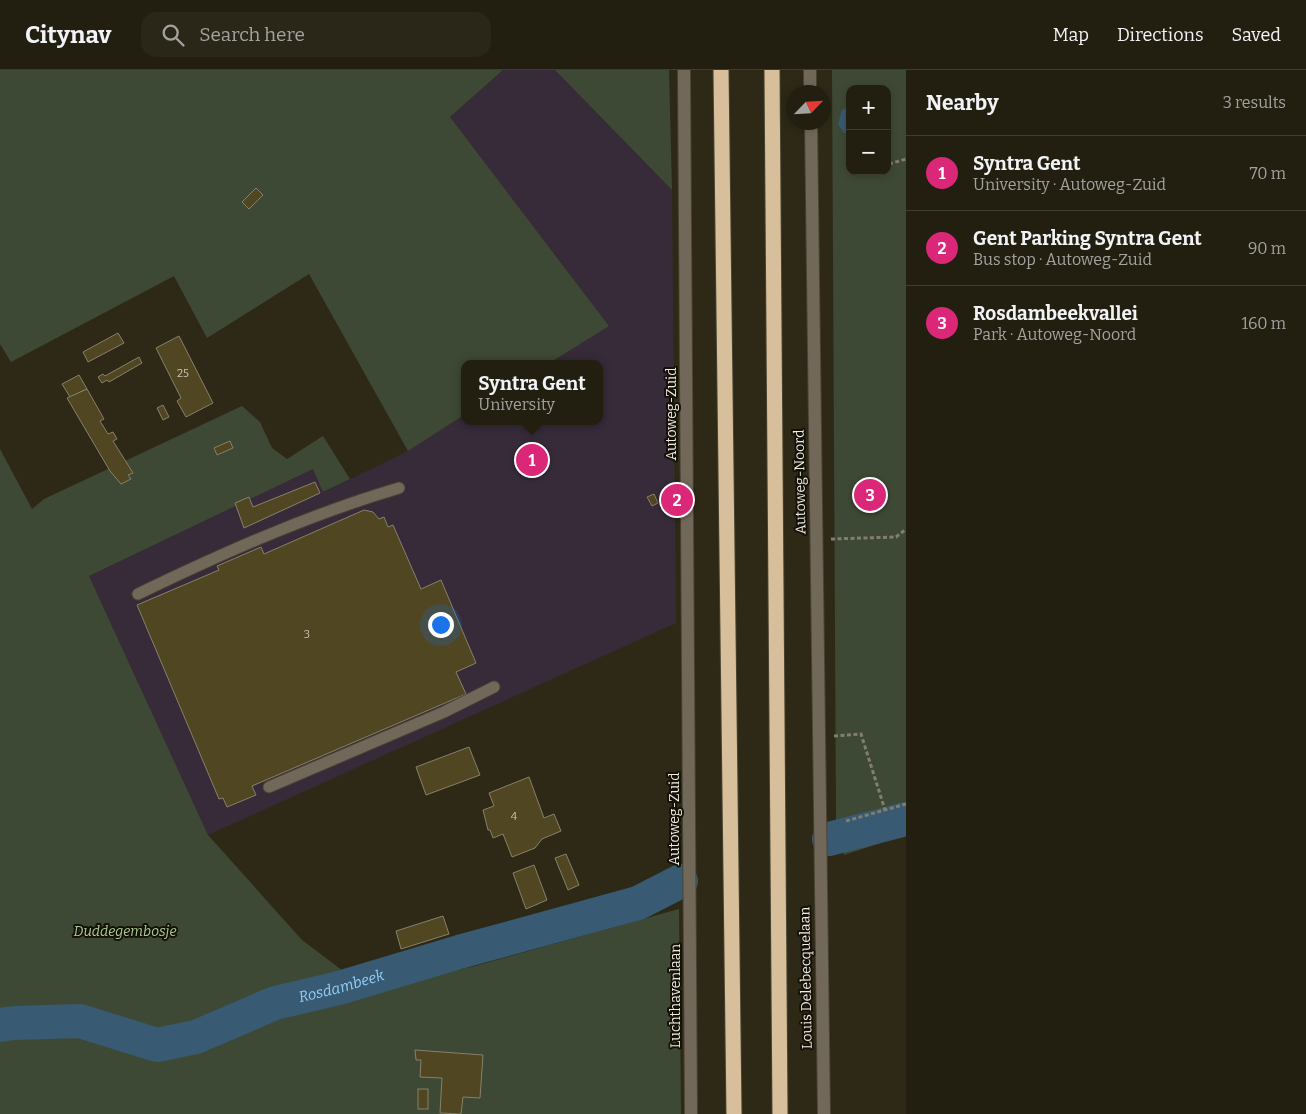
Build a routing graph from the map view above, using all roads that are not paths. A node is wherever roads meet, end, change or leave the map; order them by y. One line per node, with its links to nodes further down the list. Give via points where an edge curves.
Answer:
1 (684, 70): 12 (street, Autoweg-Zuid)
2 (721, 70): 14 (highway)
3 (772, 70): 15 (highway)
4 (810, 70): 5 (street)
5 (810, 85)
6 (811, 130): 11 (street, Autoweg-Noord)
7 (399, 488): 8 (lane, via 353,501 250,541)
8 (138, 594)
9 (494, 687): 10 (lane, via 444,712)
10 (269, 787)
11 (819, 841): 16 (street, Louis Delebecquelaan)
12 (690, 879): 13 (street, Luchthavenlaan)
13 (691, 1114)
14 (734, 1114)
15 (780, 1114)
16 (824, 1114)

